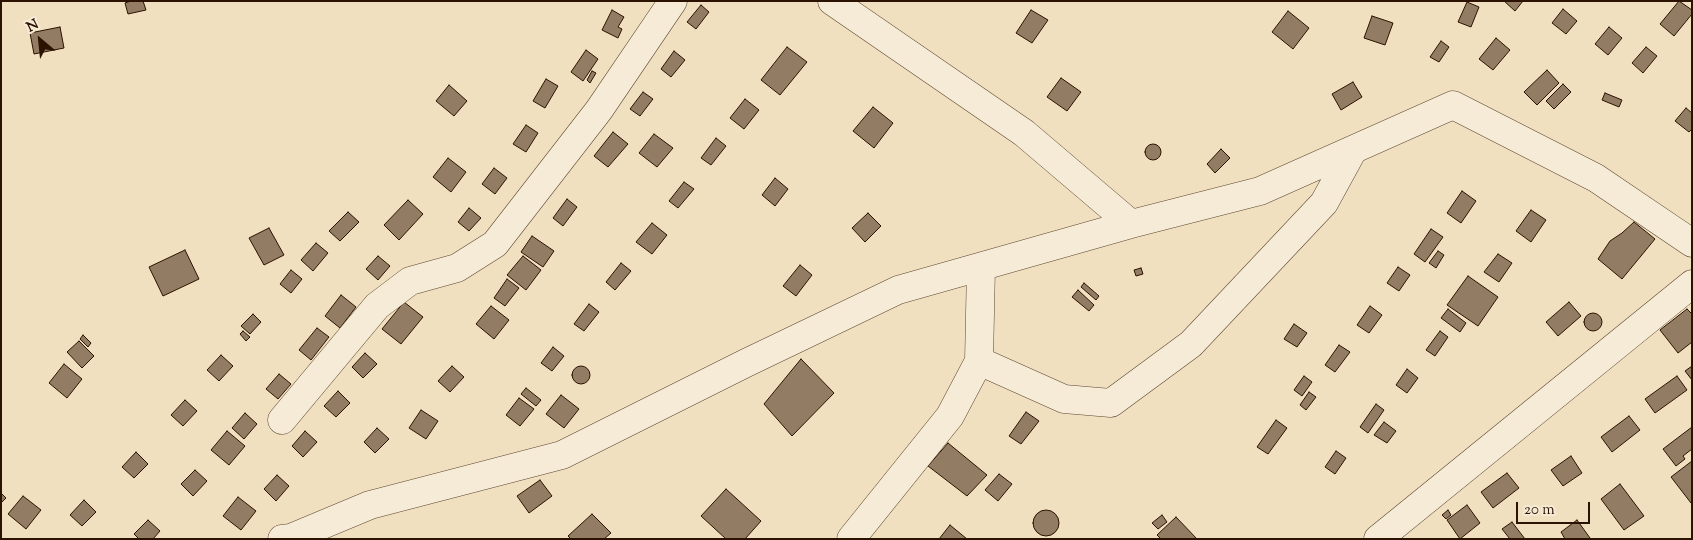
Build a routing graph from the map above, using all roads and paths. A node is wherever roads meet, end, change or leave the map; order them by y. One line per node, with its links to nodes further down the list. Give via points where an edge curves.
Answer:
1 (673, 1): 9 (street, via 599,110 494,244 458,268 410,281 377,306)
2 (832, 1): 4 (street, via 1024,133)
3 (1353, 150): 4 (street, via 1260,191); 5 (street, via 1453,105 1596,178); 8 (street, via 1324,203 1192,344 1111,403 1064,399)
4 (1131, 224): 6 (street)
5 (1692, 243)
6 (981, 266): 8 (street); 10 (street, via 898,290 562,455 370,505)
7 (1692, 284): 12 (street)
8 (978, 361): 11 (street, via 950,416)
9 (282, 420)
10 (282, 539)
11 (851, 539)
12 (1378, 539)

